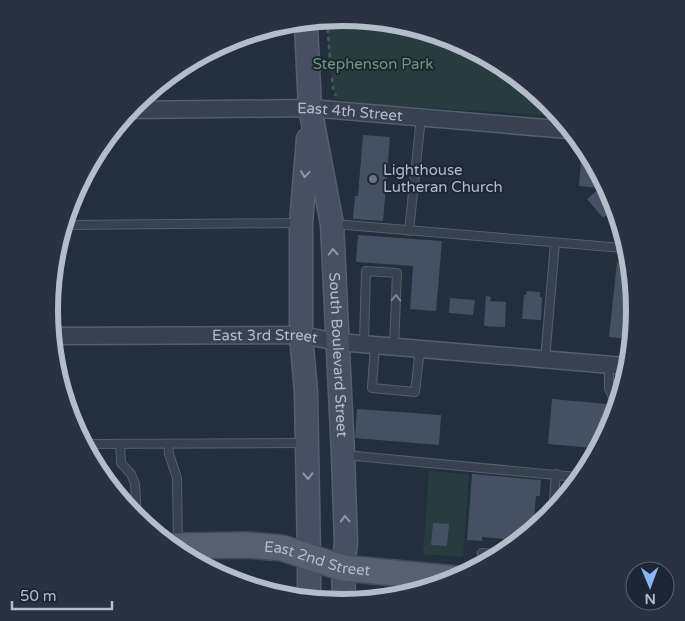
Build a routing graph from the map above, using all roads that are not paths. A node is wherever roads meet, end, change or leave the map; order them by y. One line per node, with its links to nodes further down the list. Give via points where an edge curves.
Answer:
1 (306, 29): 2 (main road, South Boulevard Street)
2 (310, 108): 3 (street, East 4th Street); 4 (street, East 4th Street); 6 (main road, South Boulevard Street, one-way to 6); 7 (main road, South Boulevard Street)
3 (142, 110)
4 (421, 118): 5 (street, East 4th Street); 9 (lane)
5 (562, 129)
6 (301, 223): 8 (lane); 12 (main road, South Boulevard Street)
7 (332, 224): 9 (lane); 14 (main road, South Boulevard Street, one-way to 7)
8 (71, 225)
9 (409, 231): 10 (lane)
10 (555, 243): 11 (lane); 18 (lane)
11 (619, 248)
12 (301, 335): 13 (street, East 3rd Street); 14 (street, East 3rd Street); 21 (main road, South Boulevard Street)
13 (60, 336)
14 (338, 342): 15 (street, East 3rd Street); 25 (main road, South Boulevard Street)
15 (369, 345): 16 (street, East 3rd Street); 16 (lane, one-way to 15, via 396,273 366,271); 17 (lane, via 372,388 415,392)
16 (394, 347): 17 (street, East 3rd Street)
17 (420, 349): 18 (street, East 3rd Street)
18 (545, 360): 19 (street, East 3rd Street)
19 (617, 366): 20 (lane, via 609,388)
20 (613, 399)
21 (307, 443): 24 (lane); 33 (main road, South Boulevard Street, one-way to 33)
22 (92, 444): 23 (lane)
23 (120, 444): 24 (lane); 29 (lane, via 120,463 131,474 135,484)
24 (168, 444): 30 (lane, via 177,478)
25 (343, 455): 26 (lane); 35 (main road, South Boulevard Street, one-way to 25, via 346,543)
26 (556, 474): 27 (lane); 28 (lane)
27 (574, 476)
28 (554, 500)
29 (136, 505)
30 (178, 542)
31 (183, 546): 33 (main road, East 2nd Street, via 273,547)
32 (490, 554): 34 (lane, via 482,553)
33 (309, 557): 35 (main road, East 2nd Street); 37 (main road, South Boulevard Street)
34 (481, 559)
35 (343, 568): 36 (main road, East 2nd Street); 38 (main road, South Boulevard Street)
36 (437, 579)
37 (309, 592)
38 (344, 595)

